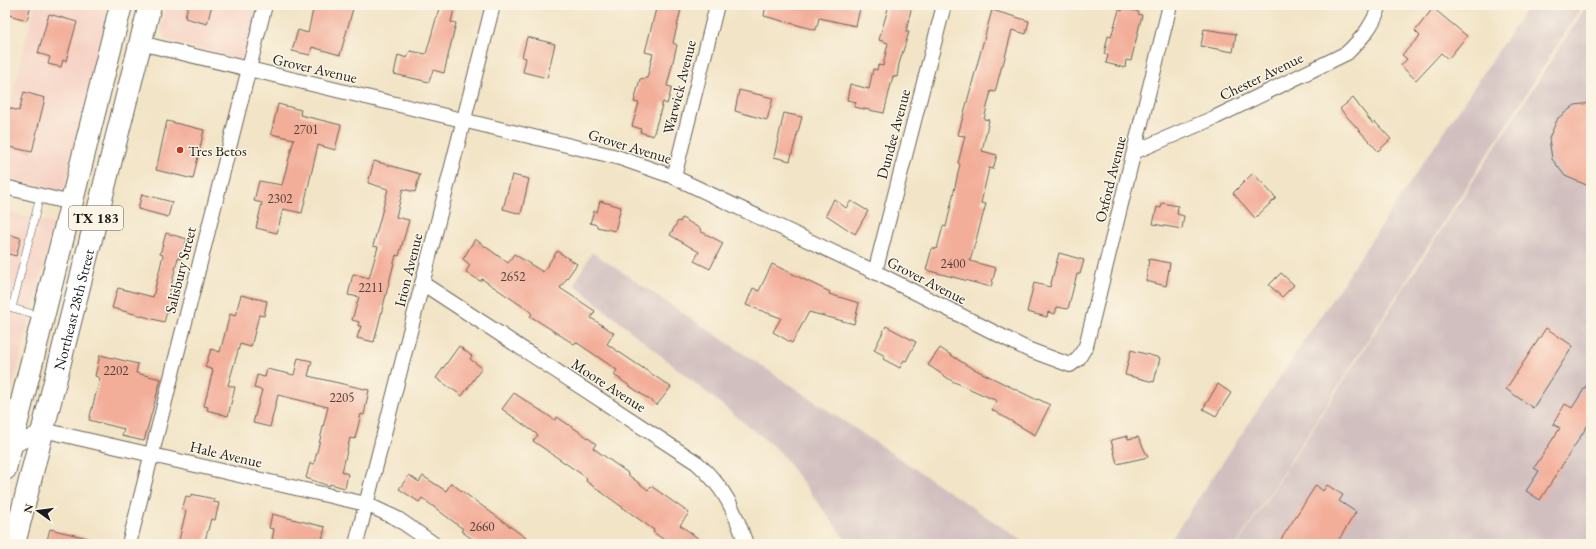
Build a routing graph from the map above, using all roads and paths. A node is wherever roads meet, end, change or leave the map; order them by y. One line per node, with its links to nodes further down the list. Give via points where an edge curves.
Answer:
1 (121, 5): 16 (main road, Northeast 28th Street / TX 183)
2 (150, 5): 9 (main road, Northeast 28th Street / TX 183)
3 (265, 5): 10 (street, Salisbury Street)
4 (493, 5): 11 (street, Irion Avenue)
5 (717, 5): 13 (street, Warwick Avenue)
6 (944, 5): 17 (street, Dundee Avenue)
7 (1170, 5): 12 (street, Oxford Avenue)
8 (1380, 5): 12 (street, Chester Avenue, via 1364,37 1347,53 1216,117)
9 (140, 43): 10 (street, Grover Avenue); 21 (main road, Northeast 28th Street / TX 183)
10 (249, 69): 11 (street, Grover Avenue); 23 (street, Salisbury Street)
11 (463, 120): 13 (street, Grover Avenue, via 617,157); 18 (street, Irion Avenue)
12 (1134, 152): 20 (street, Oxford Avenue, via 1086,346)
13 (674, 177): 17 (street, Grover Avenue)
14 (5, 187): 15 (street)
15 (40, 196): 16 (street); 19 (lane, via 12,308)
16 (71, 203): 19 (main road, Northeast 28th Street / TX 183)
17 (875, 272): 20 (street, Grover Avenue, via 1027,349 1070,365)
18 (422, 283): 25 (street, Irion Avenue); 30 (street, Moore Avenue, via 697,463 713,477 733,507)
19 (43, 316): 22 (main road, Northeast 28th Street / TX 183)
20 (1078, 359)
21 (43, 430): 22 (street); 23 (street, Hale Avenue); 26 (main road, Northeast 28th Street / TX 183)
22 (8, 448): 24 (main road, Northeast 28th Street / TX 183)
23 (151, 454): 25 (street, Hale Avenue); 27 (street, Salisbury Street)
24 (5, 469)
25 (366, 504): 28 (street, Irion Avenue); 29 (street, Hale Avenue, via 398,519)
26 (14, 544)
27 (129, 544)
28 (356, 544)
29 (434, 544)
30 (746, 544)

